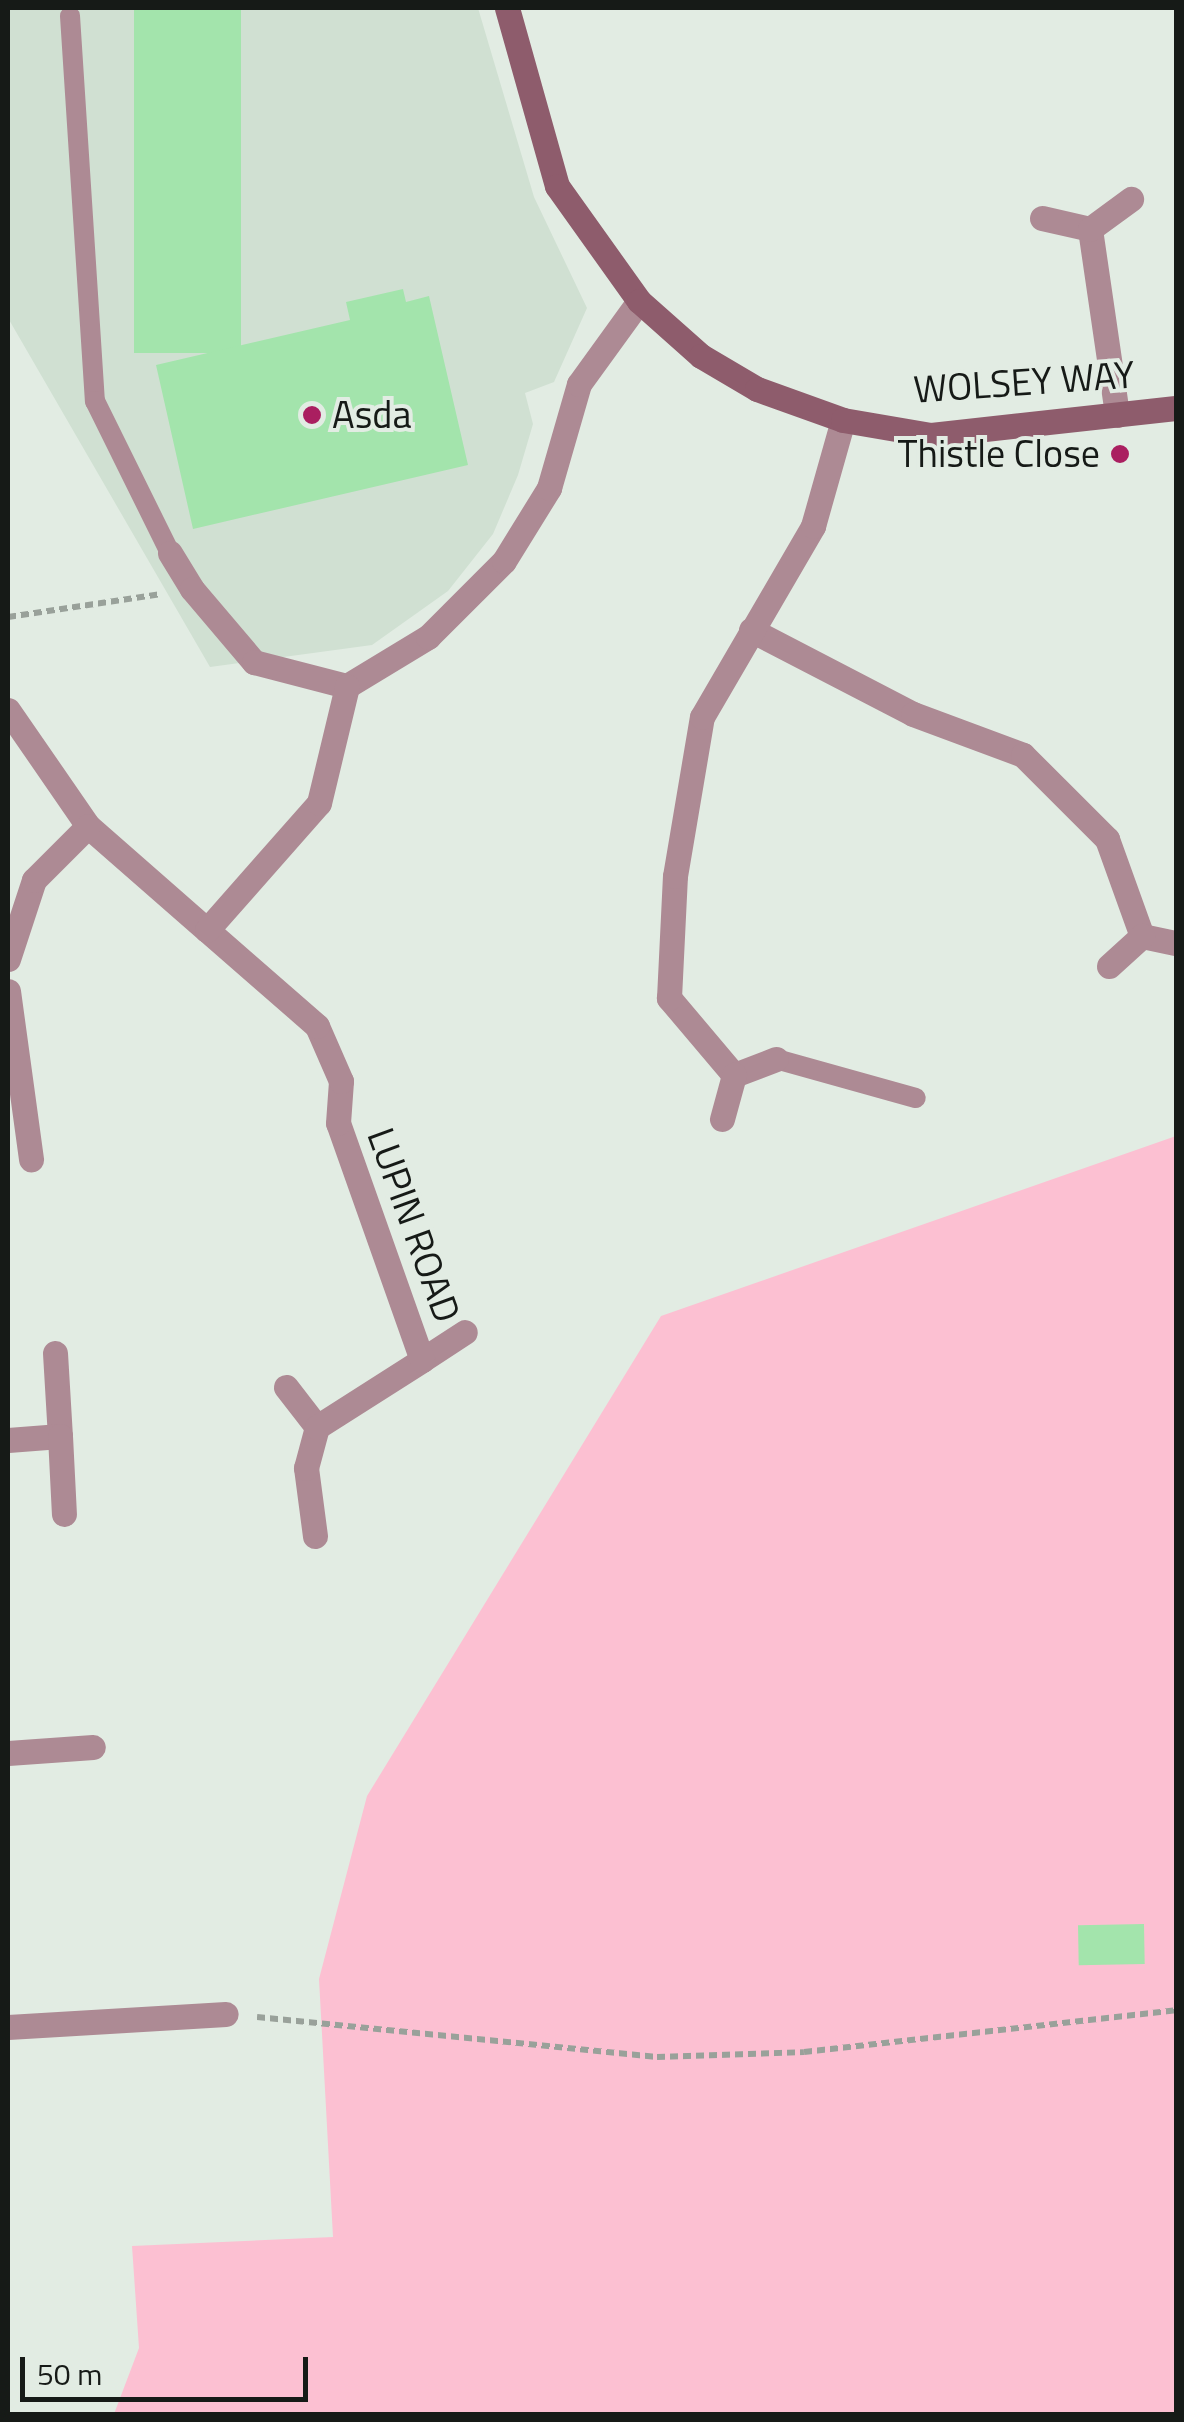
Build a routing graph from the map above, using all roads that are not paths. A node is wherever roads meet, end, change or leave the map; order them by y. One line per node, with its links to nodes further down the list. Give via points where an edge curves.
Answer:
1 (507, 8): 6 (street, WOLSEY WAY, via 557,186)
2 (70, 16): 10 (lane, via 95,401)
3 (1132, 199): 5 (street)
4 (1042, 218): 5 (street)
5 (1090, 229): 8 (street)
6 (639, 301): 9 (street, WOLSEY WAY, via 700,356 757,389); 12 (street, via 580,384 550,488 504,562 428,637)
7 (1176, 408): 8 (street, WOLSEY WAY)
8 (1117, 415): 9 (street, WOLSEY WAY, via 931,435)
9 (843, 420): 11 (street, via 813,526)
10 (170, 553): 12 (street, via 254,662)
11 (751, 630): 16 (street, via 913,714 1023,755 1107,839); 22 (street, via 702,718 675,876 669,998)
12 (347, 686): 15 (street, via 319,803)
13 (8, 710): 14 (street, LUPIN ROAD)
14 (88, 826): 15 (street, LUPIN ROAD); 18 (street, via 34,880)
15 (207, 930): 29 (street, LUPIN ROAD, via 317,1026 341,1081 338,1123)
16 (1142, 936): 17 (street); 19 (street)
17 (1176, 943)
18 (8, 959)
19 (1109, 966)
20 (8, 990): 23 (street)
21 (776, 1060): 22 (street); 24 (lane)
22 (734, 1076): 25 (street)
23 (14, 1083): 26 (street)
24 (916, 1098)
25 (722, 1120)
26 (31, 1159)
27 (465, 1332): 29 (street, LUPIN ROAD)
28 (55, 1353): 32 (street)
29 (422, 1360): 31 (street, LUPIN ROAD)
30 (286, 1386): 31 (street)
31 (317, 1427): 35 (street, via 306,1468)
32 (60, 1436): 33 (street); 34 (street)
33 (8, 1440)
34 (64, 1514)
35 (315, 1536)
36 (93, 1747): 37 (street)
37 (8, 1753)
38 (226, 2014): 39 (street)
39 (8, 2026)

